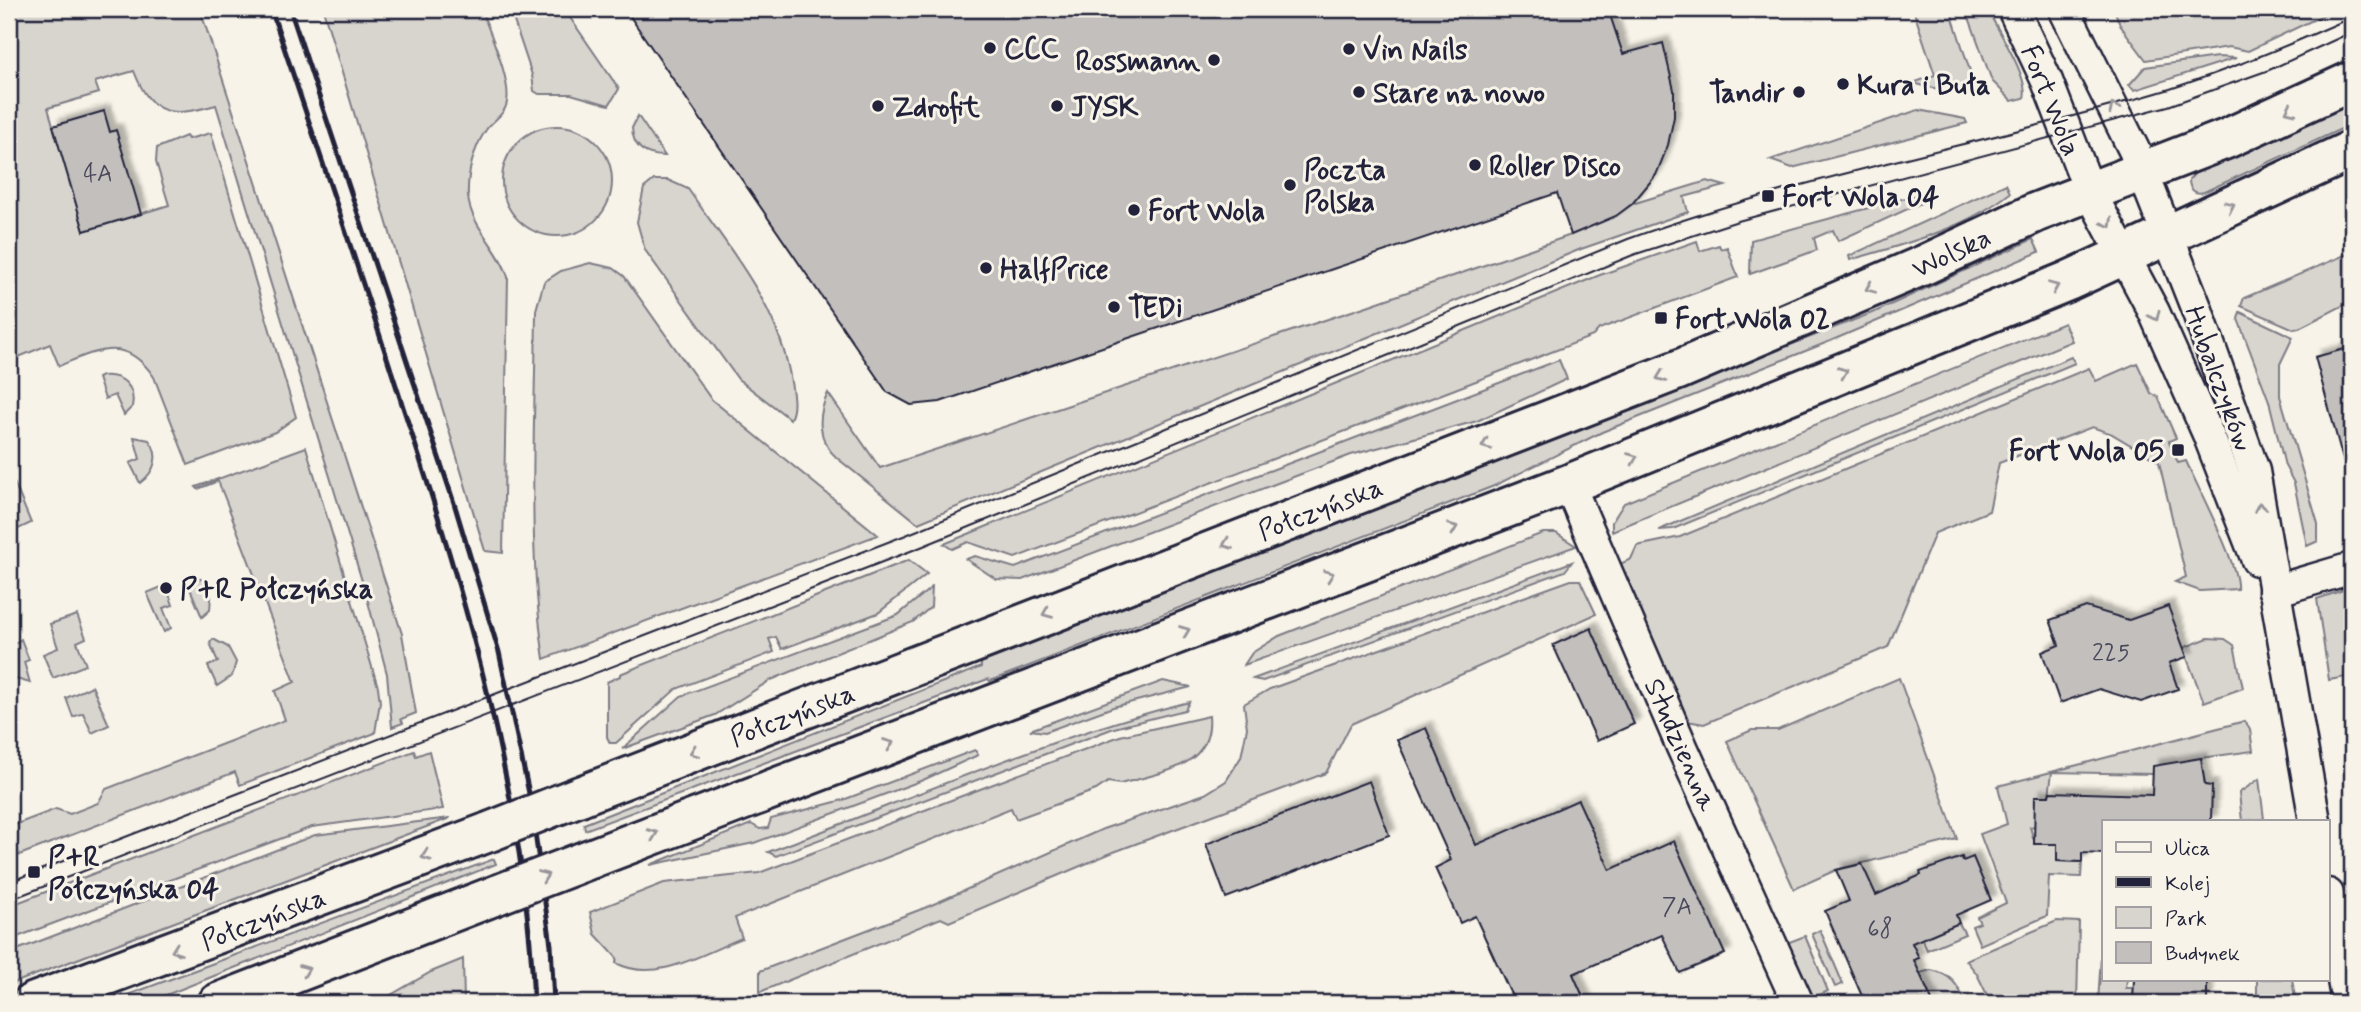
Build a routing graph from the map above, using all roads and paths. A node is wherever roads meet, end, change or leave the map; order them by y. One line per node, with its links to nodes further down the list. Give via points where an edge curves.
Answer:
1 (2013, 9): 6 (street, Fort Wola)
2 (2064, 9): 5 (street, Fort Wola, one-way to 2)
3 (2352, 81): 5 (main road, Wolska, one-way to 5)
4 (2352, 150): 7 (main road, one-way to 4)
5 (2143, 171): 6 (main road, Wolska); 7 (street, Hubalczyków)
6 (2090, 192): 8 (street, Hubalczyków, one-way to 8); 9 (main road, Wolska, one-way to 9, via 1678,370)
7 (2168, 235): 8 (main road); 12 (street, Hubalczyków, one-way to 7, via 2254,471)
8 (2125, 255): 10 (main road, one-way to 8); 12 (street, Hubalczyków, one-way to 12, via 2208,434 2250,547)
9 (1549, 420): 15 (main road, Połczyńska, one-way to 15, bridge, via 489,832)
10 (1569, 484): 16 (main road, one-way to 10, bridge); 17 (street, Studzienna)
11 (2352, 568): 12 (street)
12 (2274, 591): 13 (street, Hubalczyków)
13 (2315, 820)
14 (2330, 905): 18 (street)
15 (32, 1003)
16 (218, 1003)
17 (1798, 1003)
18 (2347, 1003)

